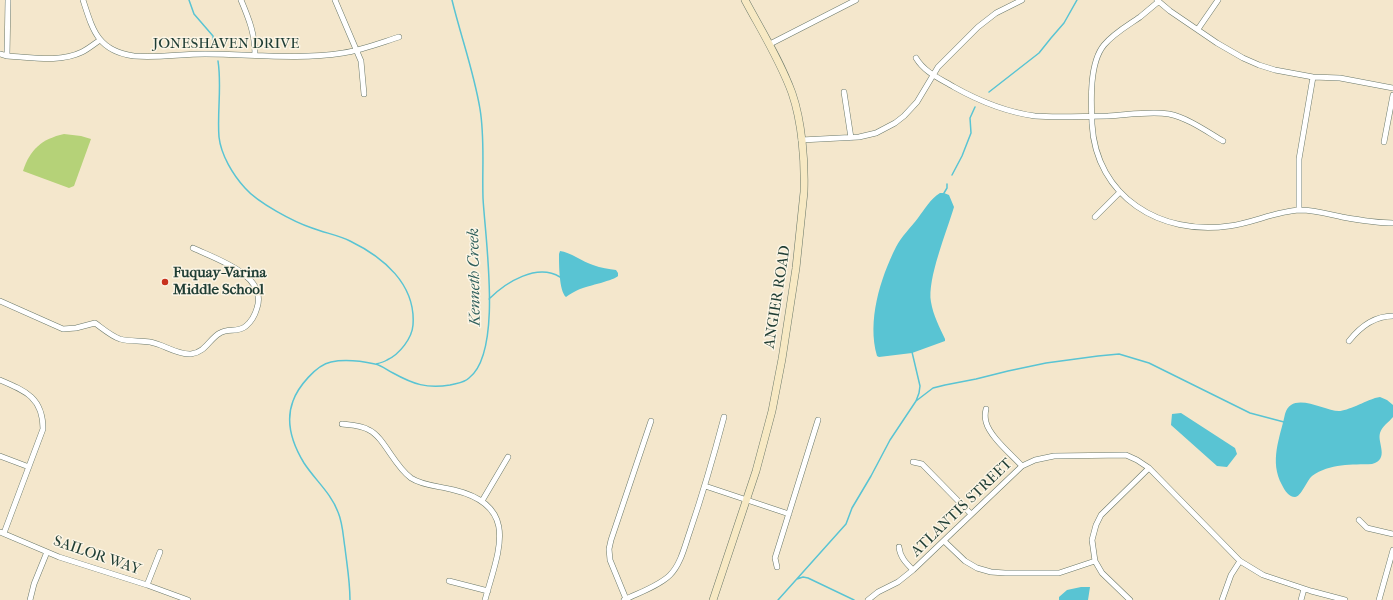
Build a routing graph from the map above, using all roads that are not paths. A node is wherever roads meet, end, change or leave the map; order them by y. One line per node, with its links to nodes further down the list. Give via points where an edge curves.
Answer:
1 (8, 0): 18 (street)
2 (83, 0): 13 (street, JONESHAVEN DRIVE, via 91,26)
3 (241, 0): 17 (street, via 253,31)
4 (335, 0): 15 (street)
5 (745, 0): 14 (street, ANGIER ROAD)
6 (856, 0): 10 (street)
7 (1022, 0): 20 (street, via 988,18 945,60)
8 (1218, 0): 11 (street)
9 (1158, 1): 11 (street); 26 (street, via 1108,41 1099,53 1094,64)
10 (845, 2): 14 (street)
11 (1198, 29): 21 (street, via 1229,50 1259,65)
12 (399, 37): 15 (street, JONESHAVEN DRIVE)
13 (100, 40): 17 (street, JONESHAVEN DRIVE, via 117,52 134,56); 18 (street, via 82,52 65,58)
14 (770, 44): 28 (street, ANGIER ROAD, via 792,92)
15 (356, 50): 17 (street, JONESHAVEN DRIVE, via 324,56); 24 (street)
16 (0, 54): 18 (street)
17 (255, 55)
18 (7, 56)
19 (916, 58): 20 (street, via 920,65)
20 (934, 75): 26 (street, via 977,100 1013,111 1036,116); 27 (street, via 917,102 895,123 870,135)
21 (1313, 77): 22 (street, via 1340,78); 32 (street, via 1299,159)
22 (1393, 88)
23 (844, 92): 27 (street)
24 (364, 94)
25 (1393, 95): 30 (street)
26 (1092, 116): 29 (street, via 1169,114 1190,122); 31 (street, via 1097,152 1107,174)
27 (851, 138): 28 (street)
28 (801, 140): 52 (street, ANGIER ROAD, via 805,180 796,268 772,411)
29 (1223, 141)
30 (1384, 142)
31 (1120, 192): 32 (street, via 1152,216 1191,227 1228,227); 33 (street)
32 (1299, 210): 34 (street)
33 (1095, 217)
34 (1393, 223)
35 (193, 248): 36 (street, via 235,267 251,279 258,292 259,303 254,316 245,327 220,333 205,348 191,354 150,342 120,339 95,323 63,329)
36 (0, 301)
37 (1393, 316): 38 (street, via 1372,320)
38 (1349, 341)
39 (0, 380): 49 (street, via 26,392 38,404 43,417 43,429)
40 (986, 409): 48 (street, via 988,426)
41 (724, 417): 51 (street)
42 (818, 420): 54 (street)
43 (651, 421): 75 (street, via 609,549 610,560)
44 (342, 424): 53 (street, via 355,425 372,432 404,472 415,480 464,492)
45 (0, 456): 49 (street)
46 (508, 456): 53 (street)
47 (913, 462): 55 (street, via 922,464)
48 (1022, 466): 50 (street, ATLANTIS STREET, via 1039,458 1054,456 1126,455); 55 (street, ATLANTIS STREET)
49 (29, 467): 57 (street)
50 (1149, 468): 64 (street, via 1101,515 1092,540); 65 (street, ATLANTIS STREET)
51 (705, 486): 52 (street); 75 (street, via 677,566 662,582)
52 (747, 500): 54 (street); 76 (street, ANGIER ROAD)
53 (482, 501): 71 (street, via 491,508 500,527 500,543)
54 (789, 514): 66 (street, via 775,558)
55 (971, 514): 59 (street, ATLANTIS STREET)
56 (1359, 520): 58 (street, via 1367,528)
57 (2, 532): 62 (street, SAILOR WAY)
58 (1393, 534)
59 (944, 540): 64 (street, via 965,561 991,572 1060,573); 67 (street, ATLANTIS STREET)
60 (899, 546): 67 (street, via 902,558)
61 (1393, 550): 82 (street)
62 (47, 552): 69 (street, SAILOR WAY); 72 (street)
63 (160, 552): 69 (street)
64 (1095, 561): 78 (street, via 1102,573)
65 (1240, 561): 70 (street, ATLANTIS STREET, via 1263,575); 79 (street, via 1231,575)
66 (777, 567)
67 (913, 570): 77 (street, ATLANTIS STREET)
68 (449, 581): 71 (street)
69 (147, 585): 73 (street, SAILOR WAY)
70 (1304, 589): 80 (street); 81 (street, ATLANTIS STREET)
71 (488, 591): 74 (street)
72 (30, 600)
73 (188, 600)
74 (485, 600)
75 (625, 600)
76 (713, 600)
77 (868, 600)
78 (1130, 600)
79 (1222, 600)
80 (1301, 600)
81 (1345, 600)
82 (1380, 600)

